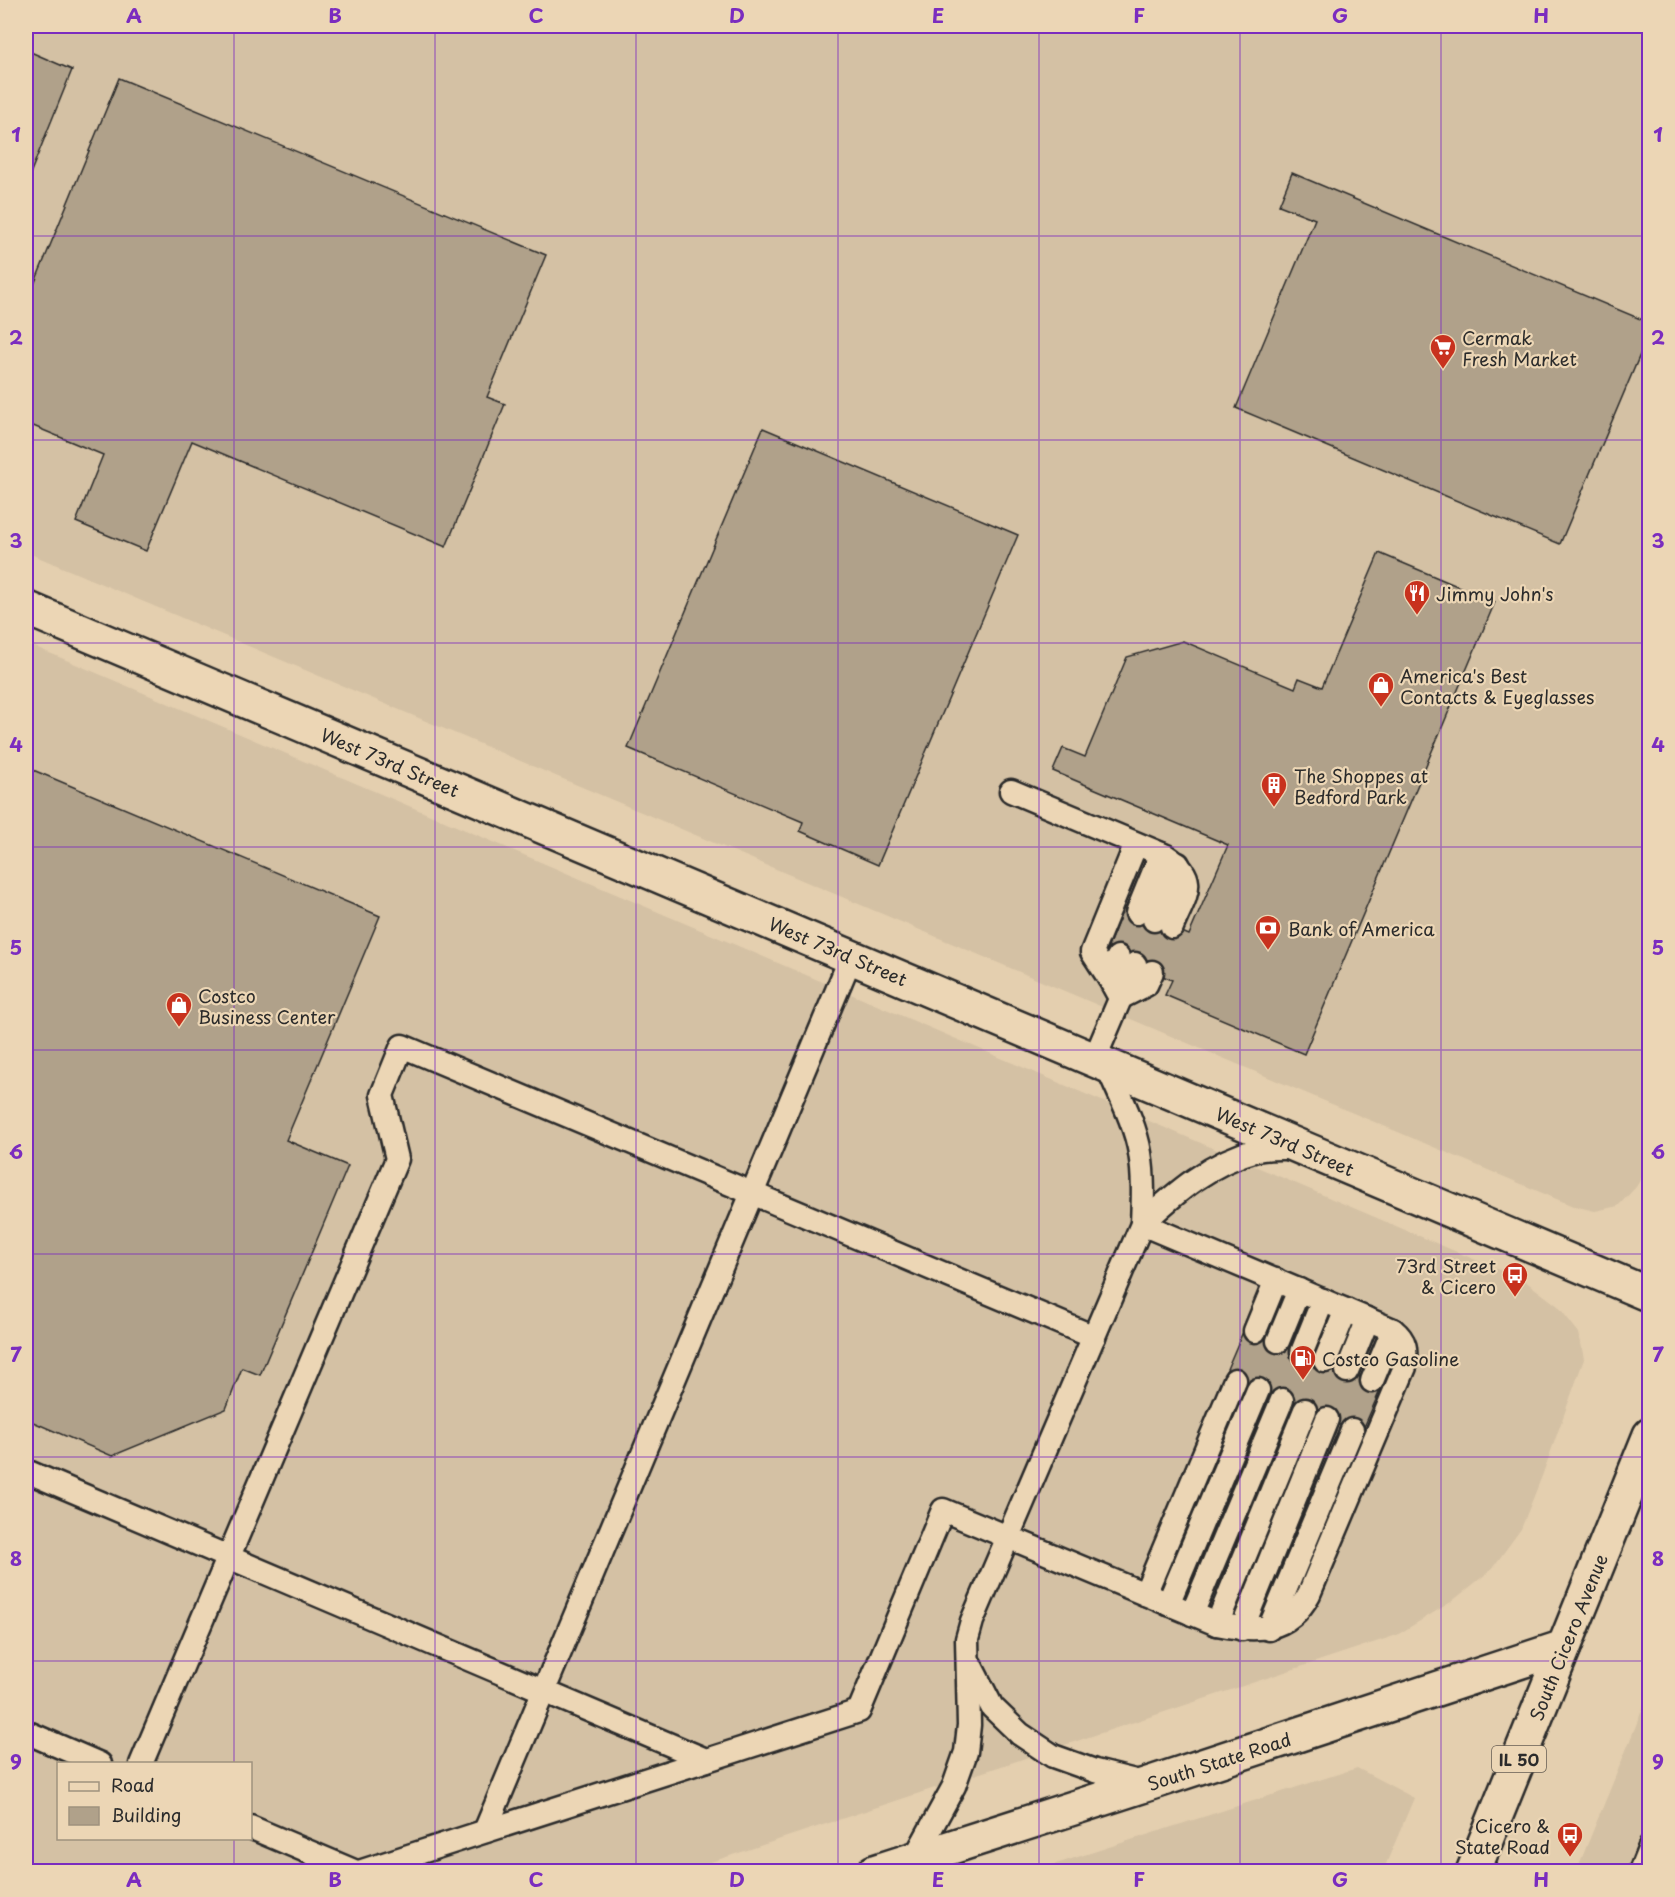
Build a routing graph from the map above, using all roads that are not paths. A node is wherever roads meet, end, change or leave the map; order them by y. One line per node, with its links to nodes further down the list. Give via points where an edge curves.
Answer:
1 (26, 608): 5 (street, West 73rd Street)
2 (1011, 791): 3 (lane)
3 (1136, 844): 4 (lane); 6 (lane, via 1092,952 1129,968)
4 (1169, 859): 4 (lane, via 1154,920 1188,890 1187,874)
5 (851, 957): 6 (street, West 73rd Street); 8 (lane)
6 (1100, 1063): 7 (street, West 73rd Street); 9 (lane, via 1135,1133 1140,1152)
7 (1301, 1147): 9 (lane, via 1259,1150 1226,1161 1198,1176); 12 (street, West 73rd Street)
8 (753, 1193): 18 (lane); 33 (lane, via 402,1046 382,1095 397,1159); 42 (lane)
9 (1142, 1224): 10 (lane); 18 (lane)
10 (1276, 1280): 11 (lane); 17 (lane)
11 (1299, 1290): 13 (lane); 19 (lane)
12 (1650, 1295)
13 (1323, 1300): 14 (lane); 20 (lane)
14 (1346, 1310): 15 (lane); 21 (lane)
15 (1368, 1319): 16 (lane); 22 (lane)
16 (1393, 1330): 24 (lane); 39 (lane, via 1402,1337 1405,1366 1310,1594 1290,1618)
17 (1255, 1331)
18 (1094, 1337): 32 (lane)
19 (1278, 1341)
20 (1302, 1352)
21 (1325, 1361)
22 (1347, 1371)
23 (1234, 1380): 34 (lane)
24 (1372, 1381)
25 (1258, 1390): 35 (lane)
26 (1282, 1400): 36 (lane)
27 (1305, 1410): 37 (lane)
28 (1327, 1419): 38 (lane)
29 (1352, 1430): 39 (lane)
30 (1650, 1435): 40 (street, South Cicero Avenue / IL 50)
31 (26, 1471): 33 (lane)
32 (1008, 1538): 34 (lane); 41 (lane, via 972,1621); 44 (lane, via 943,1510 859,1711)
33 (228, 1557): 42 (lane); 46 (lane)
34 (1145, 1594): 35 (lane)
35 (1168, 1604): 36 (lane)
36 (1192, 1614): 37 (lane)
37 (1217, 1624): 38 (lane)
38 (1242, 1629): 39 (lane)
39 (1269, 1629)
40 (1564, 1647): 47 (street, South State Road); 54 (street, South Cicero Avenue / IL 50)
41 (967, 1658): 47 (lane, via 992,1707 1020,1734 1053,1756); 51 (lane, via 966,1752 954,1786)
42 (544, 1691): 44 (lane); 49 (lane)
43 (26, 1732): 45 (lane)
44 (706, 1760): 49 (lane)
45 (95, 1762)
46 (142, 1762)
47 (1148, 1784): 51 (street, South State Road)
48 (252, 1828): 52 (lane)
49 (485, 1831): 52 (lane)
50 (1650, 1847): 55 (lane)
51 (914, 1859): 53 (street, South State Road)
52 (357, 1872)
53 (874, 1872)
54 (1473, 1872)
55 (1640, 1872)

